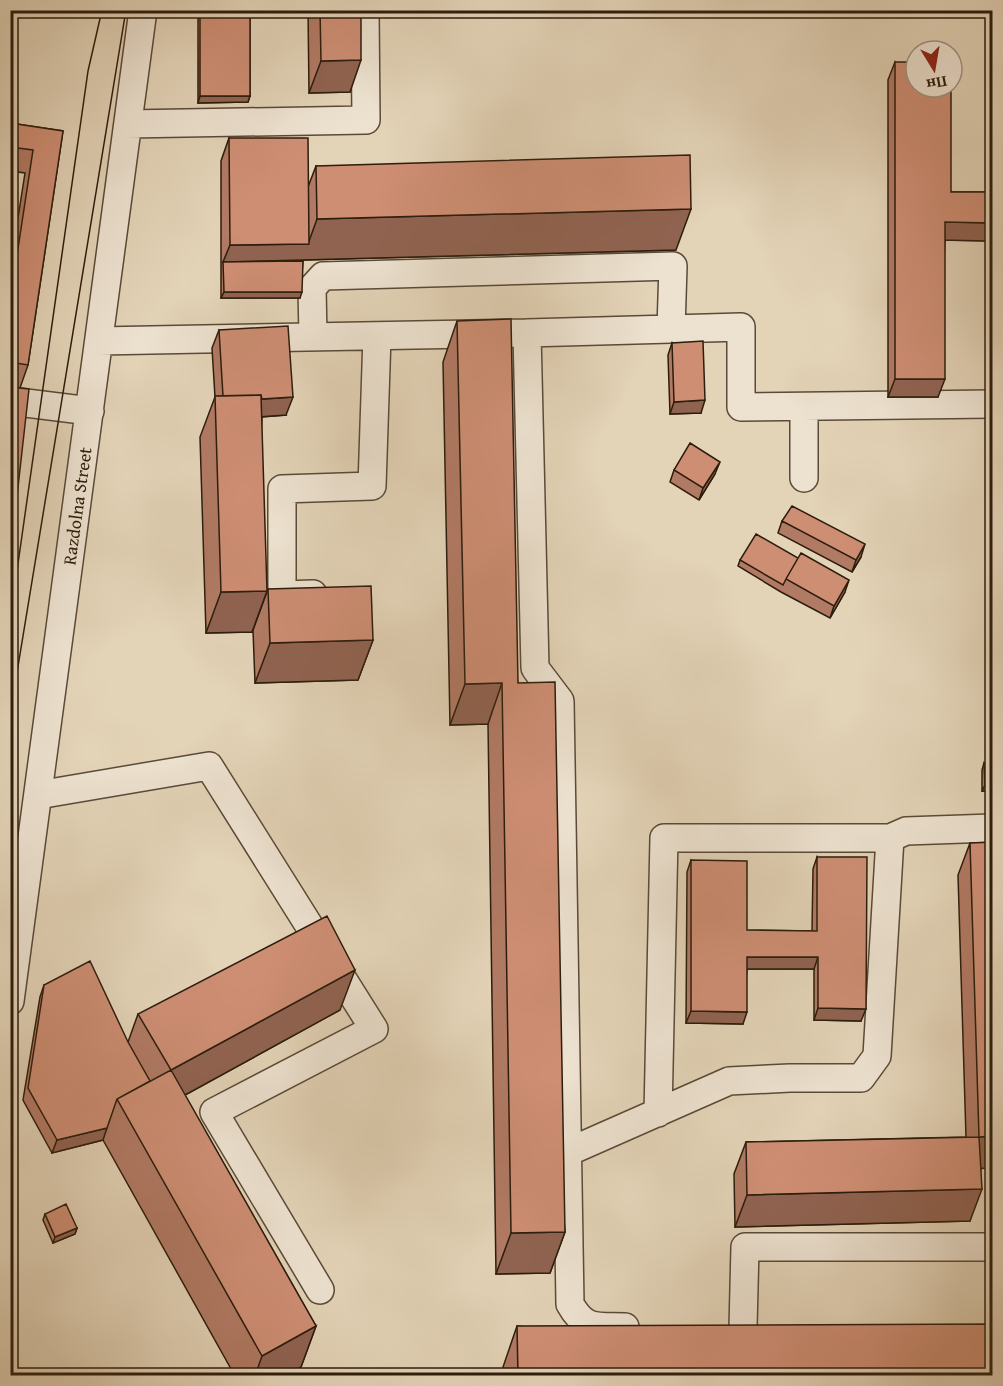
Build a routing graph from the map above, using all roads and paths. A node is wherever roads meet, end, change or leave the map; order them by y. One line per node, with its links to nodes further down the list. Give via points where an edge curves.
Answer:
1 (143, 10): 3 (street, Razdolna Street)
2 (365, 10): 3 (street, via 366,120)
3 (128, 124): 8 (street, Razdolna Street)
4 (672, 329): 5 (street); 7 (street, via 673,266 323,276 312,288); 11 (street, via 741,327 741,407)
5 (527, 333): 6 (street); 20 (street, via 535,668 560,701)
6 (377, 336): 7 (street); 14 (street, via 372,486 282,489 282,595)
7 (313, 337): 8 (street)
8 (99, 341): 12 (street, Razdolna Street)
9 (10, 401): 12 (street)
10 (993, 404): 11 (street)
11 (804, 407): 13 (street)
12 (90, 411): 15 (street, Razdolna Street)
13 (804, 478)
14 (341, 593)
15 (38, 795): 18 (street, Razdolna Street); 22 (street, via 209,766 375,1029 214,1112)
16 (993, 828): 17 (street, via 906,831)
17 (890, 838): 19 (street, via 877,1056 861,1078 729,1081); 19 (street, via 664,838)
18 (10, 1001)
19 (658, 1113): 20 (street)
20 (568, 1152): 23 (street, via 570,1304 578,1318 590,1326)
21 (993, 1247): 24 (street, via 745,1247)
22 (320, 1290)
23 (649, 1327)
24 (743, 1328)

